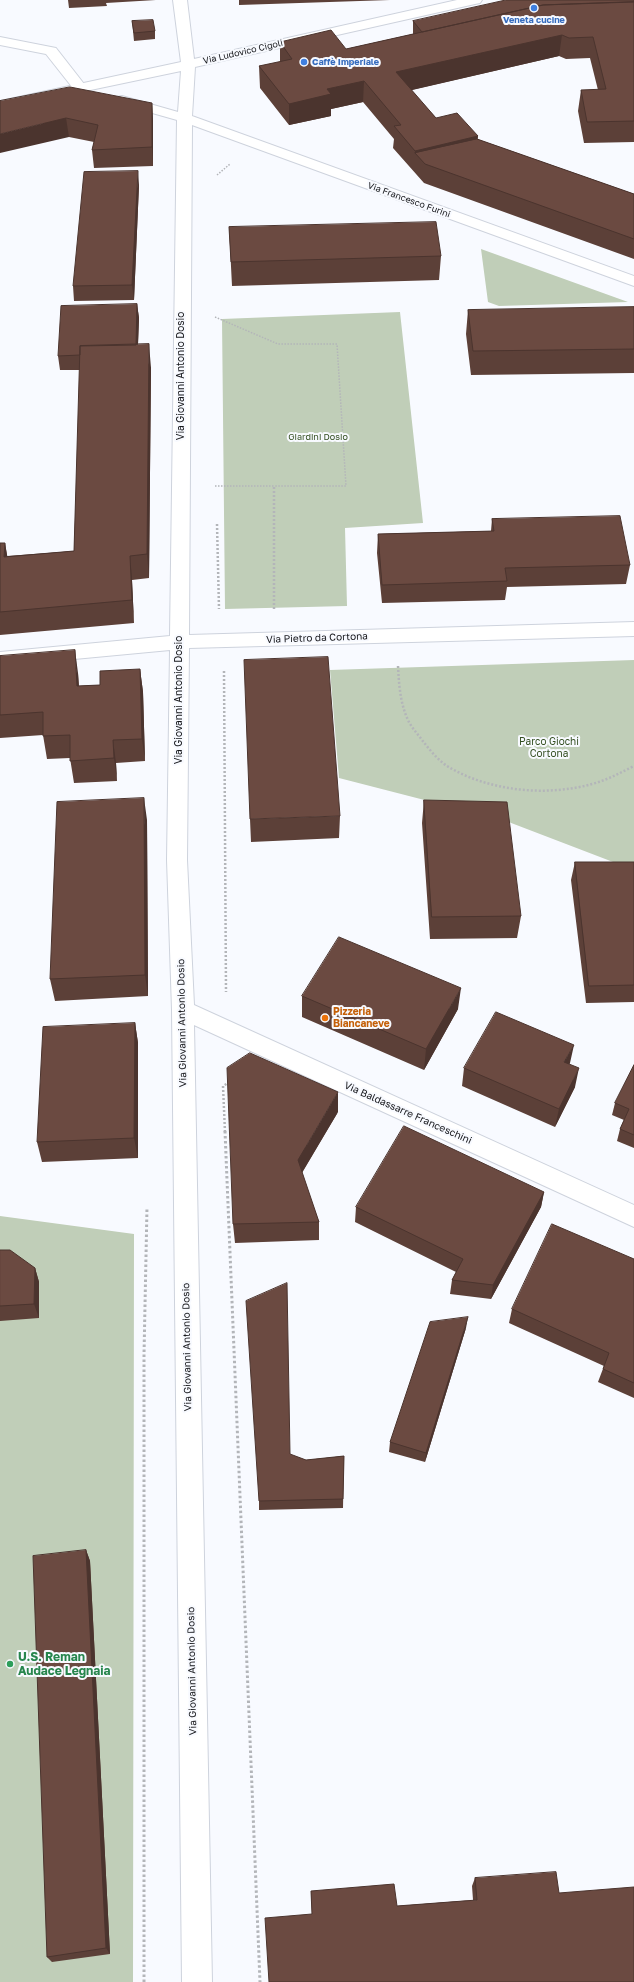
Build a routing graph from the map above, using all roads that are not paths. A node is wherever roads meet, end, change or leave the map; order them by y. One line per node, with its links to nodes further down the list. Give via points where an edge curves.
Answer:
1 (180, 0): 4 (street, Via Giovanni Antonio Dosio)
2 (475, 0): 4 (street, Via Ludovico Cigoli)
3 (0, 41): 5 (street, via 51,51)
4 (188, 65): 5 (street, Via Ludovico Cigoli); 7 (street, Via Giovanni Antonio Dosio)
5 (80, 89): 6 (street, Via Ludovico Cigoli); 7 (street, Via Ludovico Cigoli)
6 (0, 105)
7 (185, 118): 8 (street, Via Francesco Furini); 10 (street, Via Giovanni Antonio Dosio)
8 (634, 282)
9 (634, 629): 10 (street, Via Pietro da Cortona)
10 (179, 642): 11 (street, Via Pietro da Cortona); 12 (street, Via Giovanni Antonio Dosio, via 177,860)
11 (0, 659)
12 (183, 1010): 13 (street, Via Baldassarre Franceschini); 14 (street, Via Giovanni Antonio Dosio)
13 (634, 1216)
14 (197, 1982)

